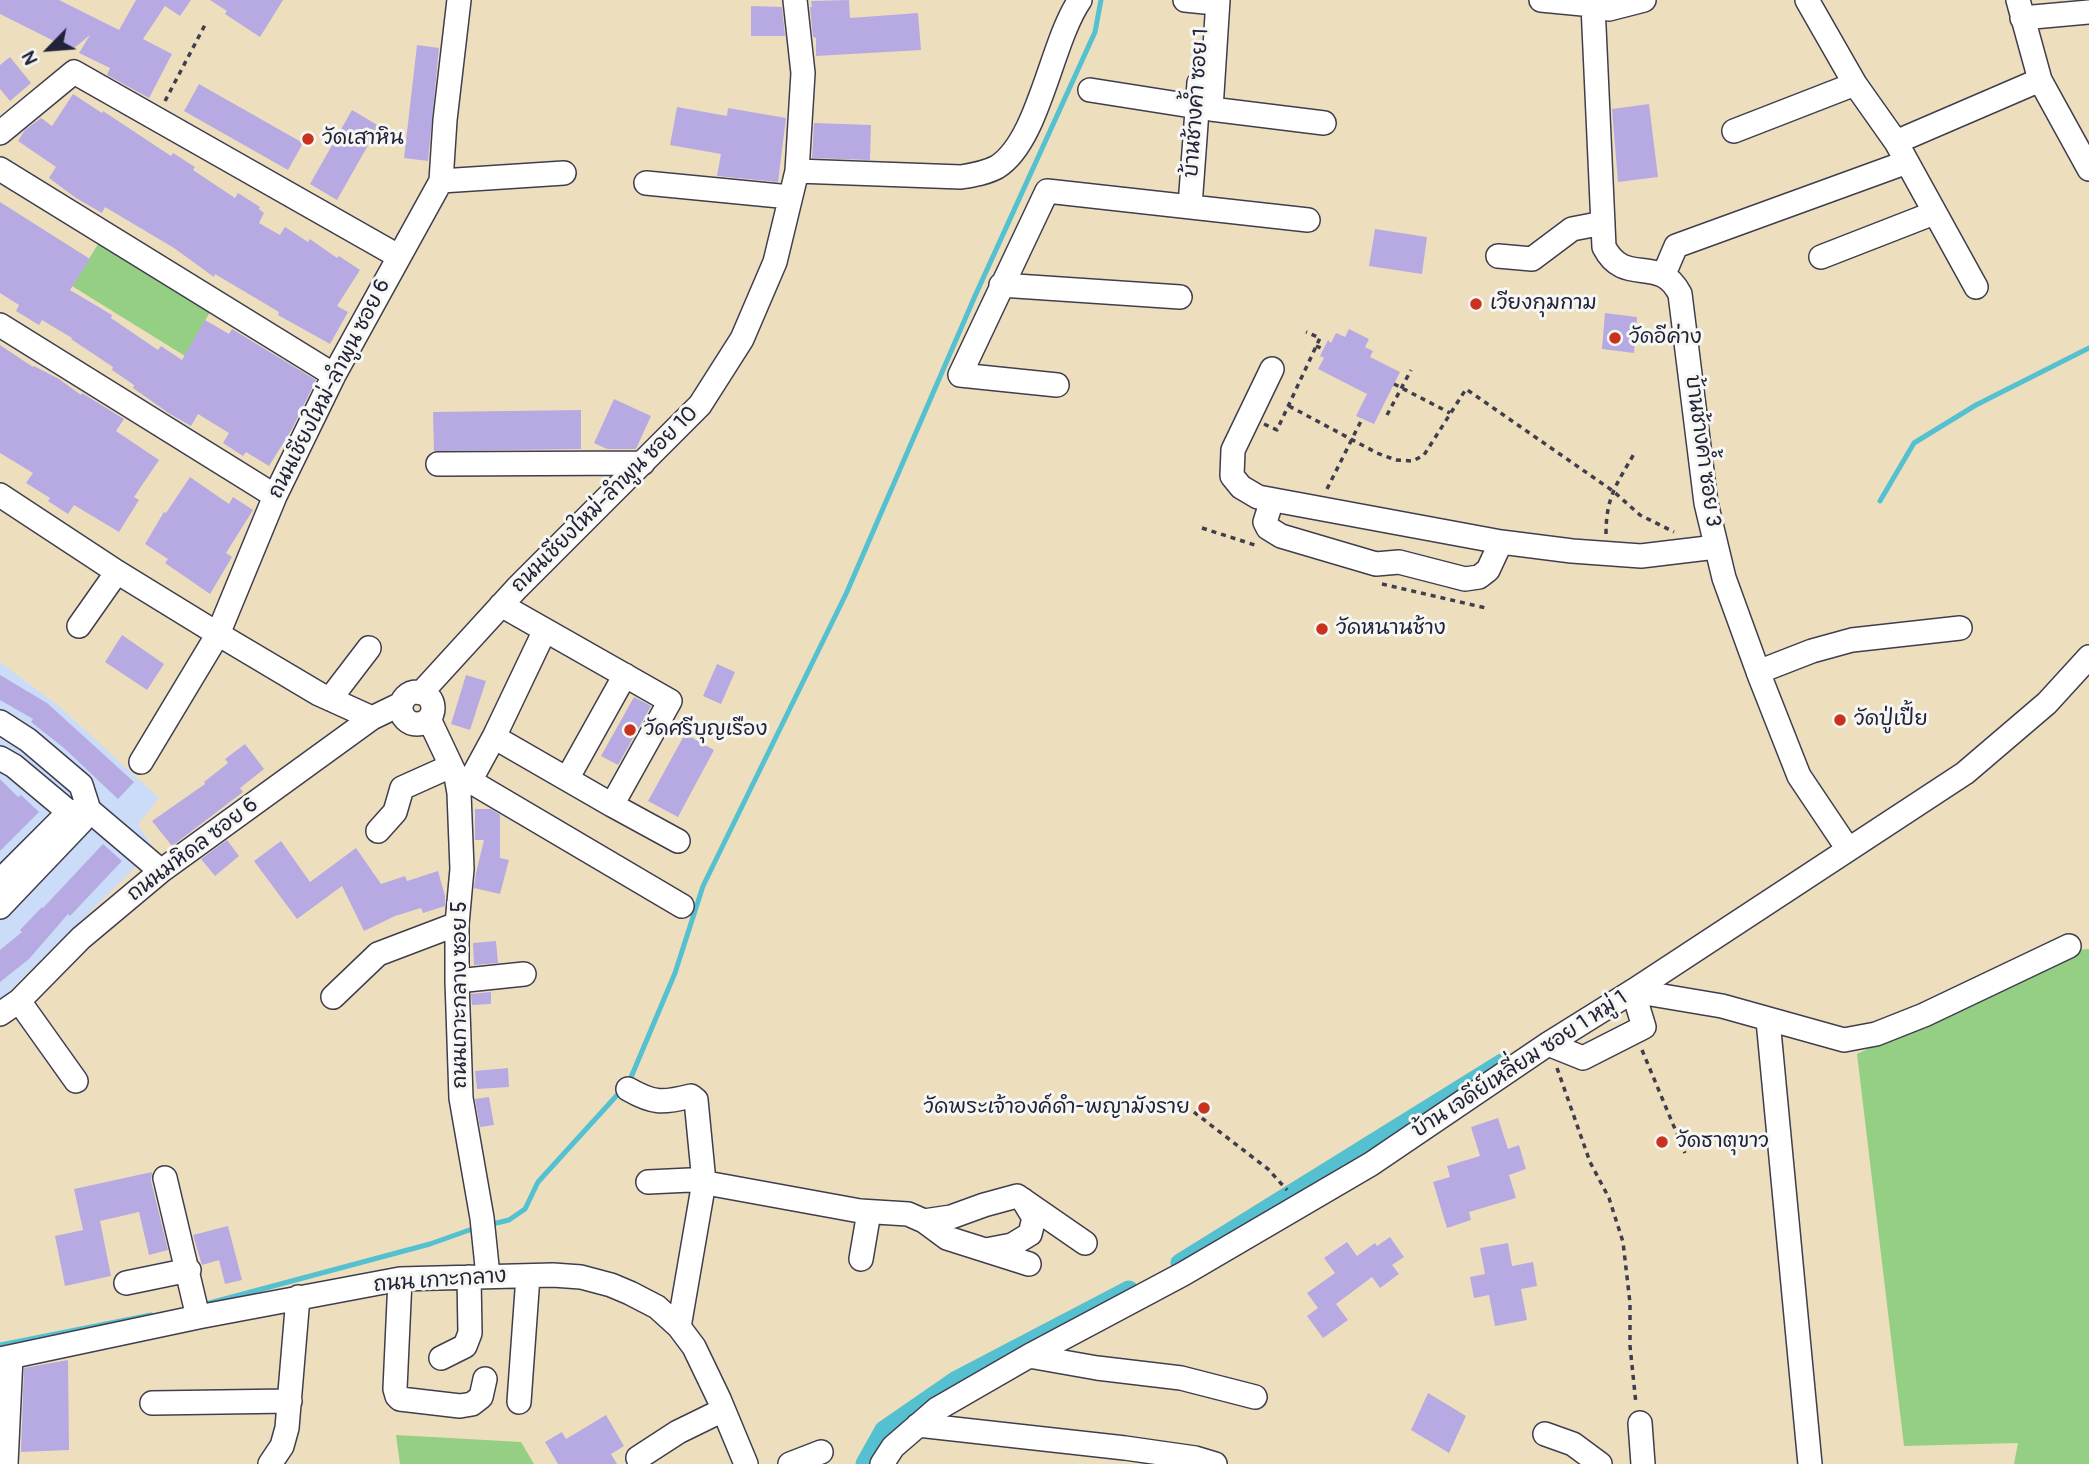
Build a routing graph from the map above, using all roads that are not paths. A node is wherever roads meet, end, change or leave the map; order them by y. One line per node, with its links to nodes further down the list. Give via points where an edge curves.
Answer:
1 (459, 0): 23 (street, ถนนเชียงใหม่-ลำพูน ซอย 6)
2 (795, 0): 21 (street, ถนนเชียงใหม่-ลำพูน ซอย 10, via 803,74)
3 (1080, 0): 21 (street, via 1024,138 997,167 961,177)
4 (1541, 0): 8 (street)
5 (1644, 0): 8 (street, via 1609,9)
6 (1807, 0): 12 (street)
7 (1203, 1): 14 (street, บ้านช้างค้ำ ซอย 1); 15 (street, via 1212,109)
8 (1593, 5): 29 (street)
9 (2020, 9): 10 (street); 11 (street)
10 (2089, 12)
11 (2040, 80): 18 (street); 20 (street)
12 (1855, 84): 16 (street); 18 (street)
13 (1090, 90): 14 (street)
14 (1198, 107): 26 (street, บ้านช้างค้ำ ซอย 1)
15 (1324, 123)
16 (1734, 131)
17 (0, 133): 30 (street, via 74,72)
18 (1902, 152): 27 (street); 33 (street, via 1676,246)
19 (0, 169): 39 (street)
20 (2089, 169)
21 (797, 171): 25 (street, ถนนเชียงใหม่-ลำพูน ซอย 10)
22 (564, 173): 23 (street)
23 (441, 181): 30 (street, ถนนเชียงใหม่-ลำพูน ซอย 6)
24 (646, 183): 25 (street)
25 (790, 197): 41 (street, ถนนเชียงใหม่-ลำพูน ซอย 10, via 775,262 742,340 700,405)
26 (1190, 206): 28 (street); 34 (street, via 1046,191)
27 (1934, 213): 32 (street); 35 (street)
28 (1308, 220)
29 (1603, 223): 31 (street, via 1572,229 1532,259); 33 (street, via 1604,247 1614,264)
30 (398, 256): 39 (street, ถนนเชียงใหม่-ลำพูน ซอย 6)
31 (1498, 256)
32 (1821, 257)
33 (1664, 274): 47 (street, บ้านช้างค้ำ ซอย 3, via 1680,294 1706,503)
34 (1001, 285): 36 (street); 40 (street, via 960,375)
35 (1976, 287)
36 (1181, 297)
37 (0, 325): 44 (street)
38 (1272, 369): 45 (street, via 1233,450 1232,476 1241,487)
39 (334, 375): 44 (street, ถนนเชียงใหม่-ลำพูน ซอย 6)
40 (1057, 385)
41 (643, 463): 42 (street); 49 (street, ถนนเชียงใหม่-ลำพูน ซอย 10)
42 (438, 464)
43 (0, 495): 48 (street)
44 (275, 496): 53 (street, ถนนเชียงใหม่-ลำพูน ซอย 6)
45 (1272, 500): 46 (street); 46 (street, via 1265,522 1273,532 1376,564 1399,562 1465,579 1479,577 1488,570)
46 (1501, 542): 47 (street, via 1641,556)
47 (1716, 547): 56 (street, บ้านช้างค้ำ ซอย 3)
48 (117, 572): 50 (street); 53 (street)
49 (501, 605): 52 (street); 59 (street, ถนนเชียงใหม่-ลำพูน ซอย 10)
50 (79, 626)
51 (1960, 628): 56 (street, via 1852,640)
52 (545, 630): 57 (street); 62 (street)
53 (218, 634): 58 (street); 64 (street, ถนนเชียงใหม่-ลำพูน ซอย 6)
54 (369, 648): 58 (street)
55 (2089, 657): 71 (street, บ้าน เจดีย์เหลี่ยม ซอย 1 หมู่ 1, via 2047,703 1965,773)
56 (1758, 672): 71 (street, บ้านช้างค้ำ ซอย 3, via 1799,776)
57 (625, 675): 66 (street); 67 (street, via 670,701)
58 (330, 699): 60 (street)
59 (411, 699): 60 (street, ถนนมหิดล ซอย 6); 65 (street, ถนนเกาะกลาง ซอย 5, via 430,701 429,719)
60 (372, 718): 72 (street, ถนนมหิดล ซอย 6)
61 (0, 722): 68 (street, via 81,785)
62 (494, 737): 65 (street); 66 (street)
63 (0, 758): 68 (street)
64 (141, 762)
65 (459, 774): 69 (street, via 402,788 395,812); 74 (street); 76 (street, ถนนเกาะกลาง ซอย 5, via 462,869)
66 (567, 779): 67 (street)
67 (612, 805): 70 (street)
68 (79, 811): 72 (street); 73 (street); 75 (street, via 81,822)
69 (377, 831)
70 (678, 841)
71 (1844, 843): 80 (street, บ้าน เจดีย์เหลี่ยม ซอย 1 หมู่ 1)
72 (161, 871): 82 (street, ถนนมหิดล ซอย 6, via 81,938)
73 (0, 881)
74 (682, 906)
75 (0, 907)
76 (457, 924): 79 (street, ถนนเกาะกลาง ซอย 5); 81 (street, via 378,954)
77 (2069, 946): 84 (street, via 1876,1034 1844,1040)
78 (524, 974): 79 (street)
79 (457, 981): 99 (street, ถนนเกาะกลาง ซอย 5, via 461,1098 482,1218)
80 (1633, 991): 84 (street, via 1722,1006); 85 (street, บ้าน เจดีย์เหลี่ยม ซอย 1 หมู่ 1); 85 (street, via 1644,1027 1583,1058)
81 (333, 997)
82 (19, 1001): 83 (street, ถนนมหิดล ซอย 6); 86 (street)
83 (0, 1014)
84 (1768, 1020): 129 (street)
85 (1555, 1047): 106 (street, บ้าน เจดีย์เหลี่ยม ซอย 1 หมู่ 1, via 1371,1164 1183,1274)
86 (76, 1081)
87 (628, 1089): 90 (street, via 646,1100 691,1096 696,1100)
88 (165, 1178): 98 (street)
89 (648, 1182): 90 (street)
90 (704, 1182): 92 (street); 105 (street)
91 (1023, 1200): 93 (street, via 1017,1196); 94 (street); 95 (street, via 1034,1218 1030,1234 1012,1245)
92 (869, 1212): 93 (street, via 908,1214); 96 (street)
93 (924, 1221): 95 (street, via 947,1238)
94 (1085, 1243)
95 (984, 1250): 97 (street)
96 (862, 1259)
97 (1029, 1264)
98 (189, 1270): 102 (street); 104 (street)
99 (481, 1270): 100 (street, ถนน เกาะกลาง); 101 (street, ถนน เกาะกลาง); 108 (street, ถนนเกาะกลาง ซอย 5, via 465,1346)
100 (528, 1276): 105 (street, ถนน เกาะกลาง, via 581,1277 611,1284 657,1307); 112 (street)
101 (400, 1279): 103 (street, ถนน เกาะกลาง); 109 (street, via 397,1396 472,1404 481,1397)
102 (125, 1283)
103 (298, 1297): 104 (street, ถนน เกาะกลาง); 111 (street)
104 (198, 1317): 107 (street, ถนน เกาะกลาง)
105 (679, 1326): 114 (street, ถนน เกาะกลาง)
106 (1030, 1356): 110 (street, via 1181,1378); 116 (street, บ้าน เจดีย์เหลี่ยม ซอย 1 หมู่ 1, via 937,1409)
107 (5, 1358): 121 (street)
108 (440, 1358)
109 (485, 1379)
110 (1255, 1396)
111 (290, 1401): 113 (street); 122 (street, via 285,1437)
112 (519, 1402)
113 (152, 1403)
114 (723, 1409): 120 (street); 123 (street, ถนน เกาะกลาง)
115 (1640, 1423): 128 (street)
116 (918, 1425): 119 (street); 125 (street, บ้าน เจดีย์เหลี่ยม ซอย 1 หมู่ 1)
117 (1545, 1434): 127 (street, via 1573,1444)
118 (821, 1452): 124 (street)
119 (1123, 1456): 126 (street, via 1195,1458)
120 (639, 1458)
121 (6, 1464)
122 (270, 1464)
123 (746, 1464)
124 (790, 1464)
125 (882, 1464)
126 (1214, 1464)
127 (1600, 1464)
128 (1643, 1464)
129 (1810, 1464)

